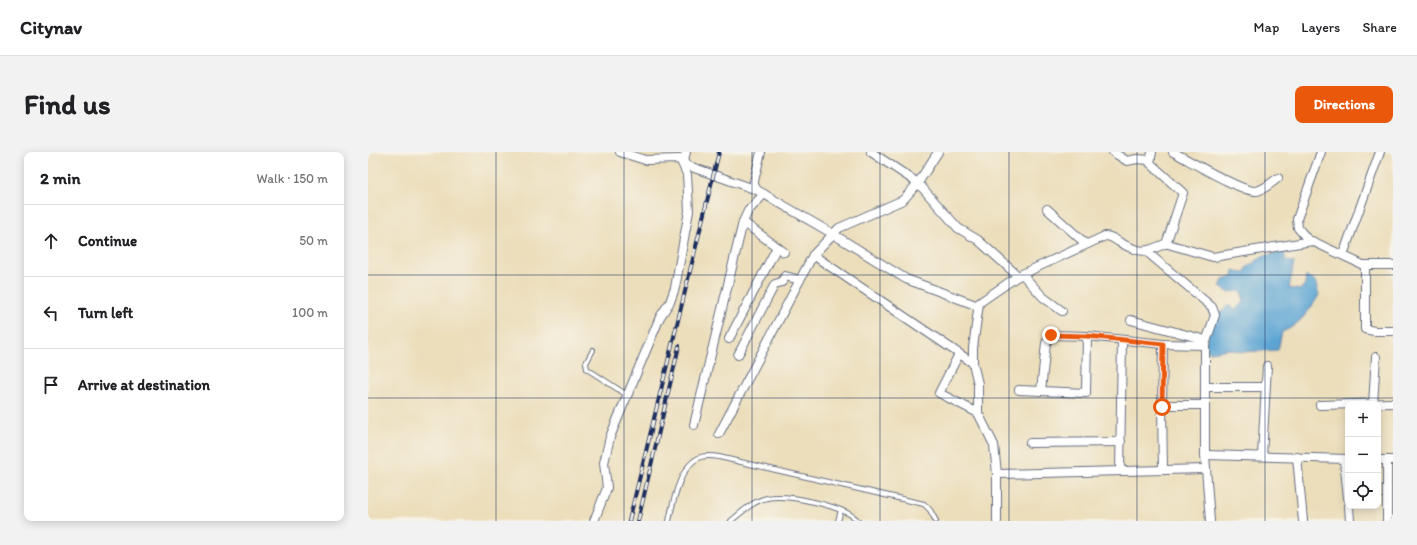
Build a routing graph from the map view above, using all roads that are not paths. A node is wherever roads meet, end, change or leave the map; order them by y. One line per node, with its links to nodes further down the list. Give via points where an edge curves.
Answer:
1 (620, 152): 11 (street, via 646,160 677,158)
2 (686, 152): 11 (street)
3 (762, 152): 14 (street, via 754,181)
4 (870, 152): 13 (street)
5 (938, 152): 13 (street)
6 (1113, 152): 10 (street, via 1127,161)
7 (1173, 152): 12 (street, via 1249,191 1267,187)
8 (1321, 152): 18 (street, via 1298,219 1298,228)
9 (1380, 152): 25 (street)
10 (1151, 156): 19 (street, via 1151,164 1183,193)
11 (683, 164): 14 (street); 49 (street, via 687,174 689,211 675,288)
12 (1278, 178)
13 (918, 183): 17 (street, via 903,200 839,228); 28 (street, via 958,228 978,240)
14 (760, 192): 16 (street); 17 (street)
15 (1047, 208): 20 (street)
16 (742, 222): 21 (street); 58 (street)
17 (833, 234): 24 (street); 30 (street, via 906,279)
18 (1309, 240): 19 (street, via 1213,257); 25 (street)
19 (1167, 243): 23 (street)
20 (1086, 244): 23 (street, via 1108,236 1135,251); 28 (street)
21 (777, 247): 22 (street); 35 (street)
22 (784, 252)
23 (1147, 252): 37 (street, via 1214,311 1214,321)
24 (813, 255): 29 (street); 40 (street)
25 (1343, 255): 27 (street)
26 (1393, 264): 27 (street)
27 (1366, 266): 33 (street, via 1365,329)
28 (1020, 275): 30 (street, via 985,297); 31 (street)
29 (800, 280): 41 (street, via 785,276 782,282 775,284); 59 (street)
30 (978, 306): 43 (street)
31 (1062, 311)
32 (1131, 320): 37 (street)
33 (1393, 331)
34 (1087, 336): 36 (street); 48 (street, via 1049,336 1044,358); 48 (street, via 1086,393)
35 (729, 339)
36 (1122, 340): 38 (street); 61 (street)
37 (1206, 342): 38 (street); 45 (street)
38 (1163, 344): 53 (street)
39 (593, 350): 49 (lane, via 586,363 587,368)
40 (959, 354): 43 (street); 57 (street, via 939,393)
41 (738, 355)
42 (1376, 357): 50 (street)
43 (973, 363): 57 (street, via 978,384)
44 (1267, 366): 46 (street)
45 (1205, 387): 46 (street); 54 (street)
46 (1265, 387): 63 (street)
47 (1019, 390): 48 (street)
48 (1042, 391)
49 (627, 395): 73 (street, via 605,455 607,488)
50 (1373, 401)
51 (1381, 404): 52 (street)
52 (1393, 404)
53 (1162, 405): 54 (street); 68 (street)
54 (1205, 405): 62 (street)
55 (1320, 405): 56 (street)
56 (1345, 405)
57 (978, 413): 70 (street, via 994,445)
58 (694, 425)
59 (719, 434)
60 (1030, 442): 61 (street)
61 (1121, 442): 69 (street)
62 (1206, 455): 63 (street); 67 (street)
63 (1262, 456): 64 (street)
64 (1297, 457): 65 (street); 81 (street)
65 (1345, 459)
66 (1390, 460): 83 (street)
67 (1206, 469): 68 (street); 80 (street)
68 (1163, 470): 69 (street)
69 (1120, 471): 70 (street)
70 (997, 474): 79 (street)
71 (1349, 509): 82 (street)
72 (841, 510): 75 (lane, via 790,498 767,498 747,508); 76 (lane); 77 (lane)
73 (594, 521)
74 (669, 521): 78 (lane, via 677,489 688,466 706,455 924,504)
75 (731, 521)
76 (838, 521)
77 (858, 521)
78 (936, 521)
79 (997, 521)
80 (1210, 521)
81 (1303, 521)
82 (1350, 521)
83 (1387, 521)

